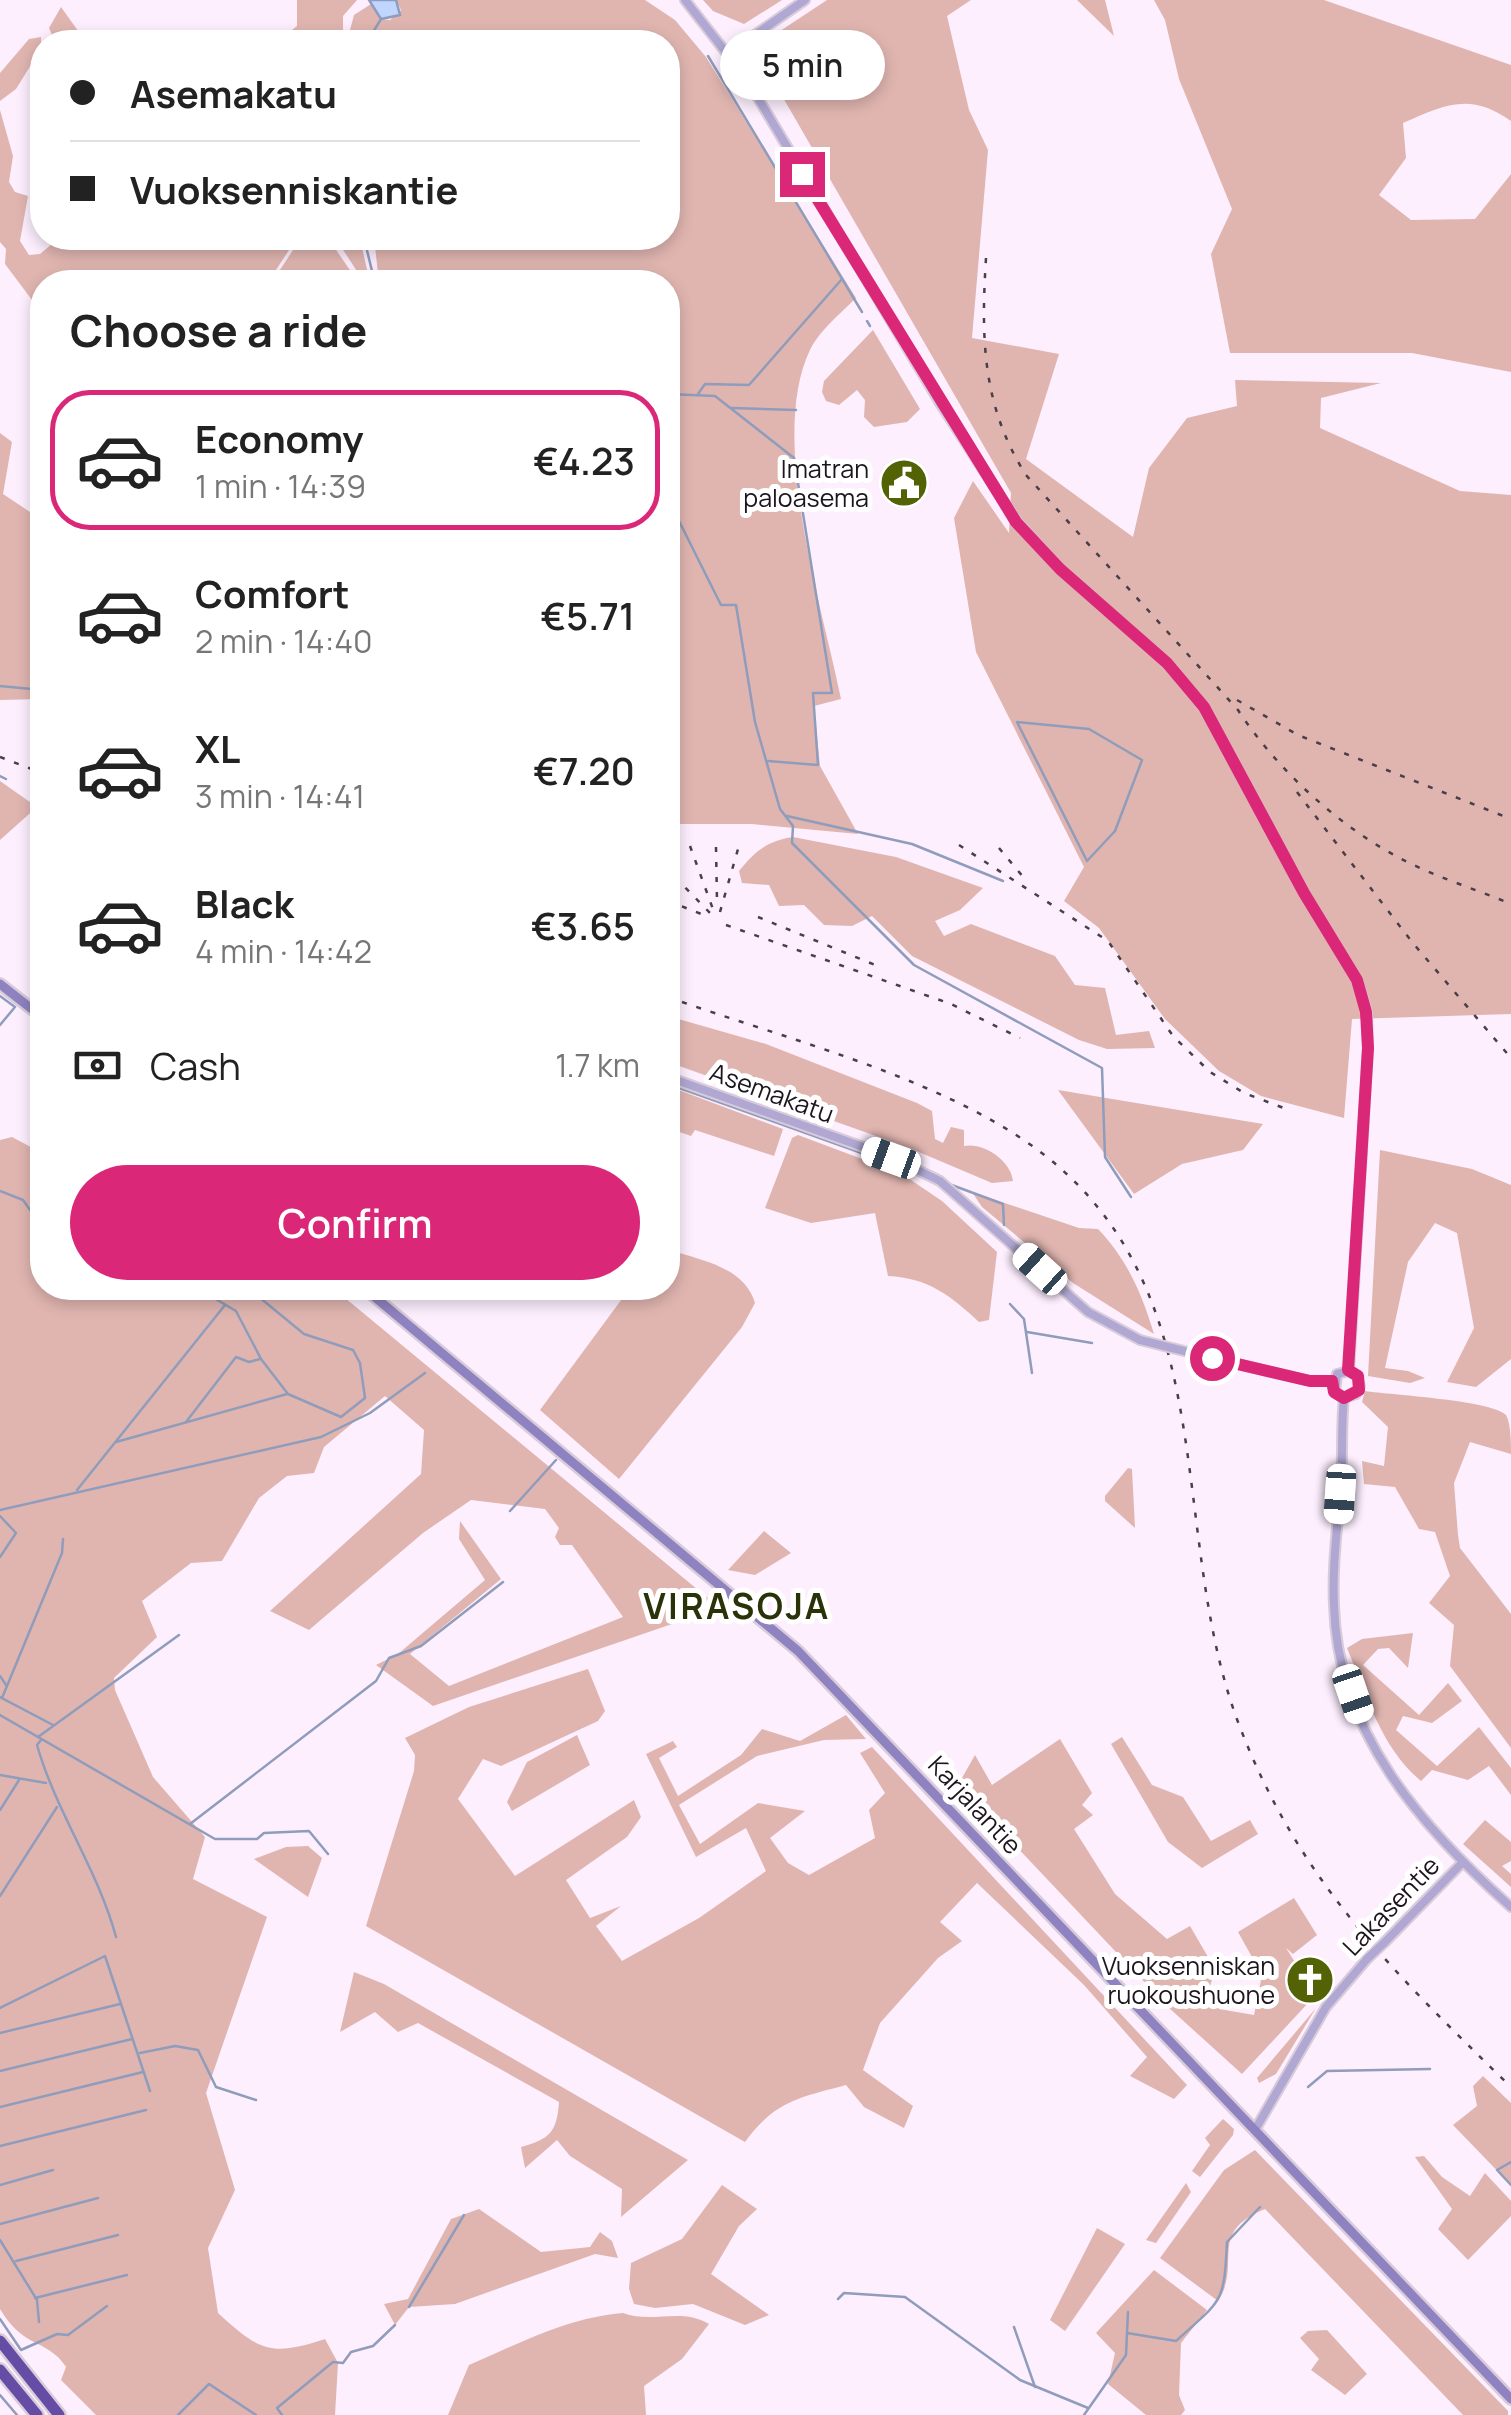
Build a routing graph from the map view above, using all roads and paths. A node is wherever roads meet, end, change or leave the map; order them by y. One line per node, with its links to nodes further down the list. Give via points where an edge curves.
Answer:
1 (685, 0): 3 (street)
2 (805, 0): 3 (street)
3 (729, 53): 8 (street, via 1016,522 1167,663 1204,707 1357,980 1368,1027)
4 (0, 984): 5 (main road)
5 (30, 1008)
6 (680, 1081): 9 (street, Asemakatu, bridge, via 940,1181 1088,1312 1140,1340)
7 (378, 1300): 13 (main road, Karjalantie, via 798,1652)
8 (1348, 1370): 9 (street); 10 (street, via 1360,1386)
9 (1332, 1381): 10 (street)
10 (1344, 1398): 11 (street, via 1334,1606 1340,1652 1381,1761 1419,1818)
11 (1462, 1863): 12 (street); 13 (street, Lakasentie, bridge, via 1326,2007)
12 (1511, 1907)
13 (1255, 2130): 16 (main road, Karjalantie)
14 (0, 2341): 18 (highway)
15 (0, 2370): 17 (highway)
16 (1511, 2399)
17 (38, 2415)
18 (59, 2415)

